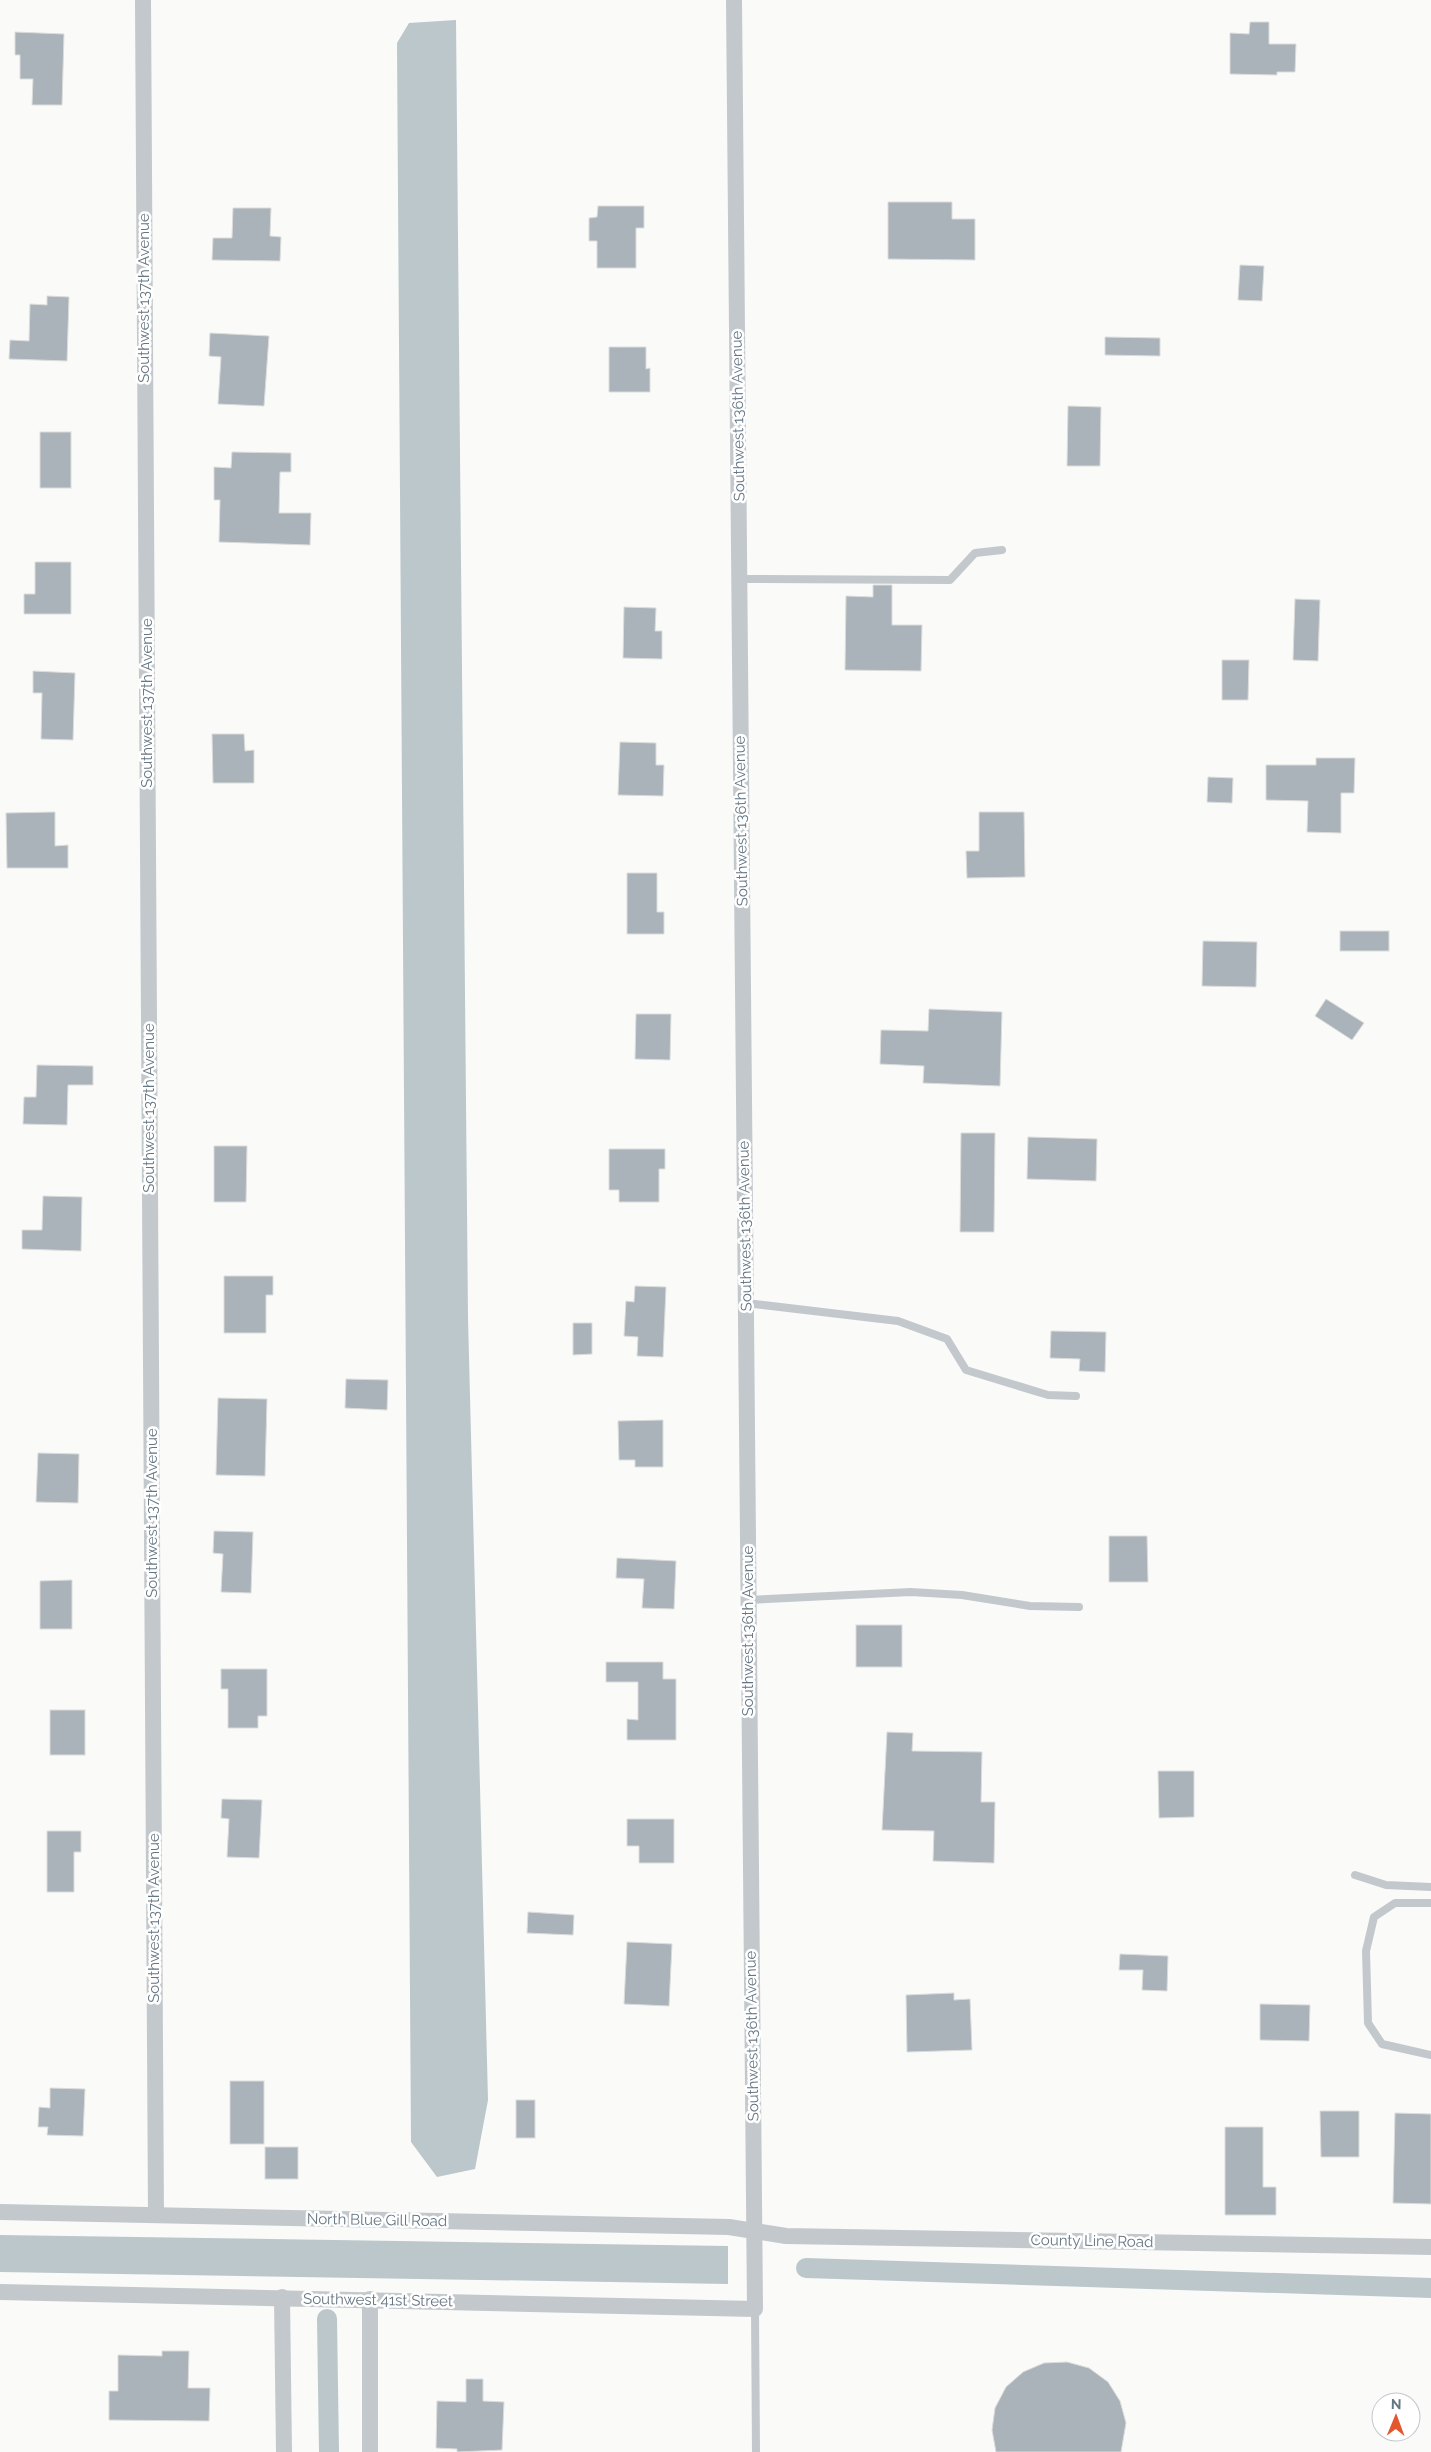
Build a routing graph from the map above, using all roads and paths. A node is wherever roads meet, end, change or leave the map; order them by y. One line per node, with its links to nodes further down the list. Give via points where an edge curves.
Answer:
1 (143, 0): 14 (street, Southwest 137th Avenue)
2 (734, 0): 4 (street, Southwest 136th Avenue)
3 (1002, 550): 4 (lane, via 974,553 950,580)
4 (739, 578): 5 (street, Southwest 136th Avenue)
5 (746, 1304): 6 (lane, via 898,1321 947,1339 966,1370 1048,1395); 7 (street, Southwest 136th Avenue)
6 (1076, 1396)
7 (748, 1600): 8 (lane, via 911,1592 962,1595 1030,1606); 15 (street, Southwest 136th Avenue)
8 (1079, 1607)
9 (1355, 1874): 10 (lane, via 1386,1885)
10 (1431, 1887)
11 (1431, 1903): 12 (lane, via 1396,1902 1374,1917 1366,1952 1368,2023 1382,2044)
12 (1431, 2055)
13 (0, 2212): 14 (street, North Blue Gill Road)
14 (156, 2215): 15 (street, North Blue Gill Road)
15 (754, 2230): 16 (street, County Line Road, via 786,2236); 20 (street, Southwest 136th Avenue)
16 (1431, 2247)
17 (0, 2292): 18 (street, Southwest 41st Street)
18 (282, 2298): 19 (street, Southwest 41st Street); 21 (street)
19 (370, 2299): 20 (street, Southwest 41st Street); 22 (street)
20 (755, 2309): 23 (lane, Southwest 136th Avenue)
21 (284, 2452)
22 (370, 2452)
23 (756, 2452)

